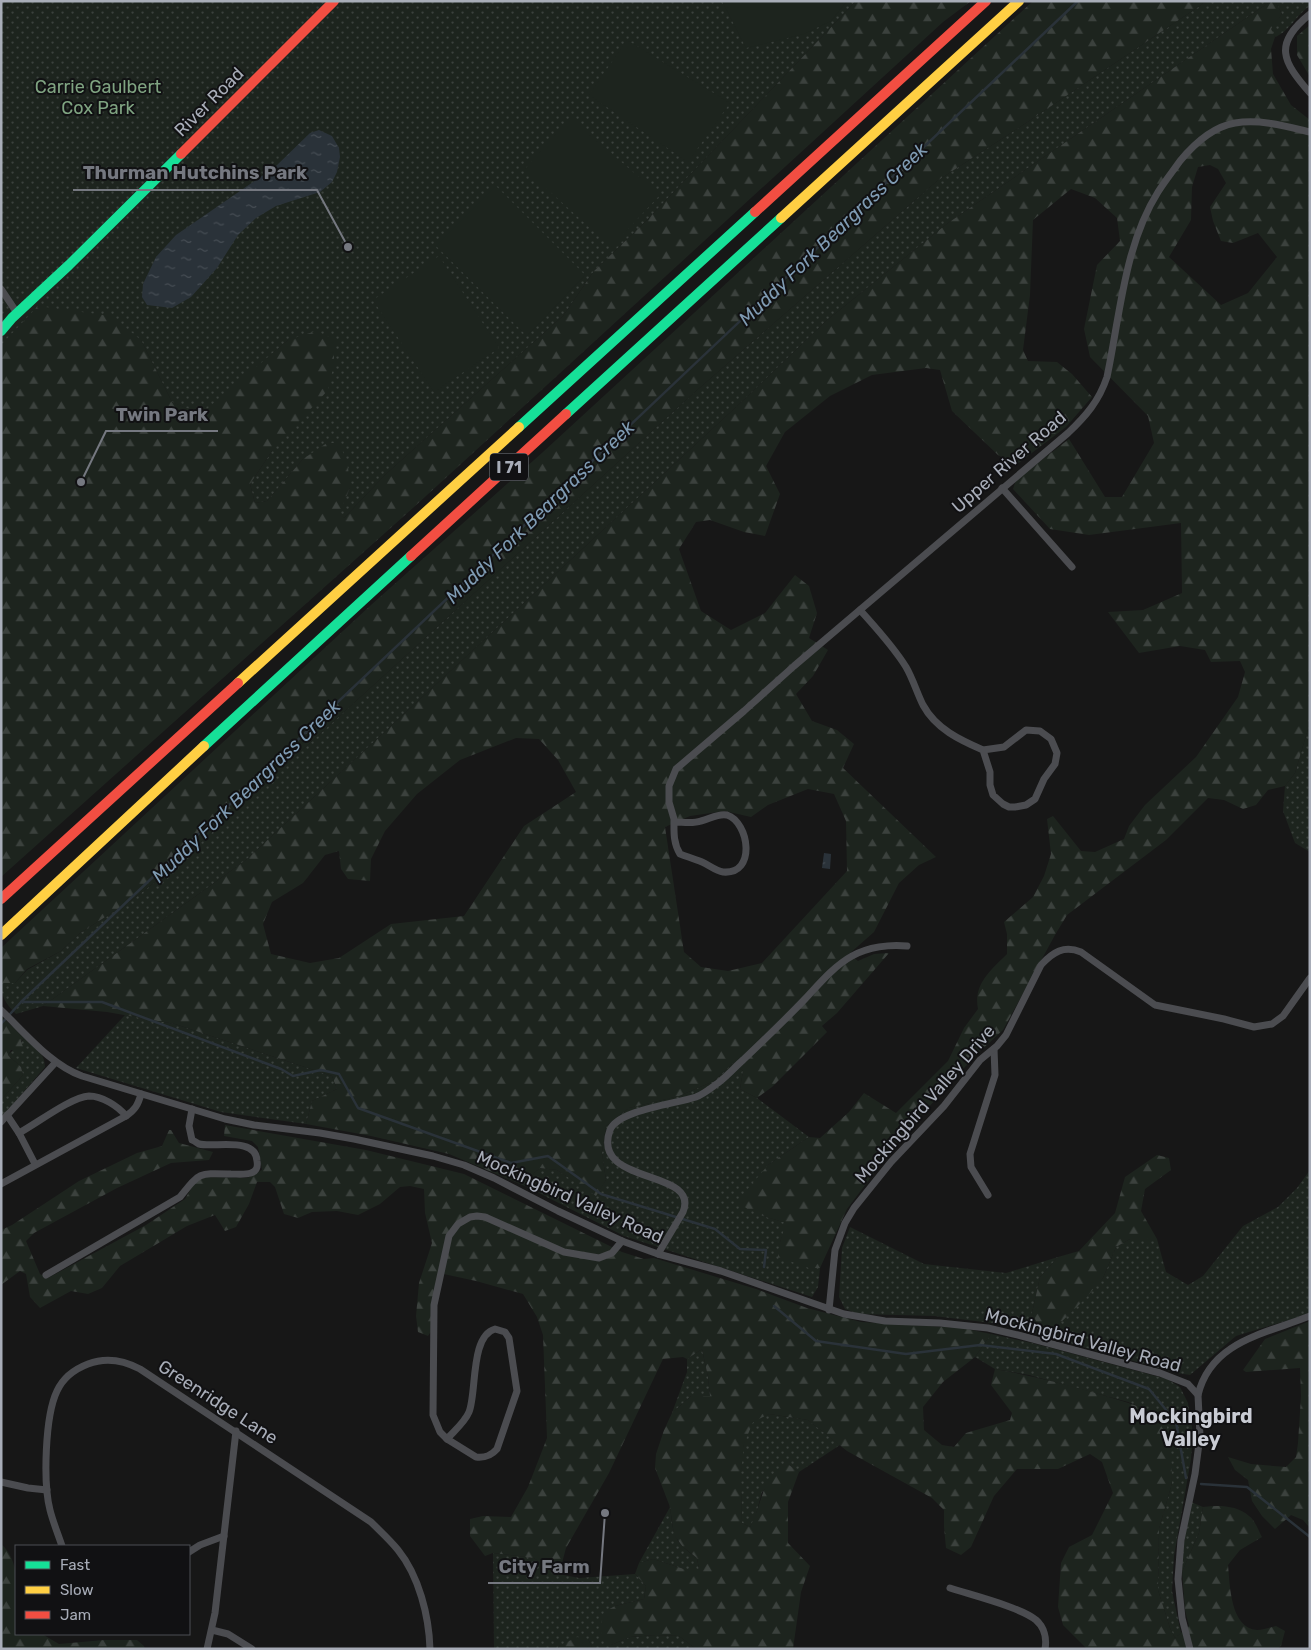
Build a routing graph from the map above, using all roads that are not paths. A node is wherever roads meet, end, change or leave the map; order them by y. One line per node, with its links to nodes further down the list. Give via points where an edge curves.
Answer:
1 (334, 1): 8 (main road, River Road)
2 (986, 1): 15 (main road, I 71)
3 (1019, 1): 16 (main road, I 71, via 265,689)
4 (1310, 14): 5 (street, via 1291,33 1285,50 1290,69)
5 (1310, 93)
6 (1310, 132): 10 (street, Upper River Road, via 1268,123 1234,124 1203,138 1184,157 1157,193 1136,241 1107,377 1097,402 1075,426)
7 (1, 289): 8 (street)
8 (17, 313): 9 (main road, River Road)
9 (1, 330)
10 (1002, 488): 11 (street); 12 (street, Upper River Road)
11 (1072, 567)
12 (860, 610): 13 (street, via 899,656 925,708 938,724); 14 (street, Upper River Road, via 676,769 669,786)
13 (983, 750): 13 (street, via 992,792 1002,804 1016,807 1035,799 1055,764 1057,753 1051,739 1040,731 1026,730 1004,747)
14 (674, 822): 14 (street, Upper River Road, via 674,836 680,854 722,872 734,871 746,859 746,841 738,823 732,818 718,815 701,822)
15 (1, 898)
16 (1, 935)
17 (908, 946): 32 (street, via 896,945 853,955 720,1081 698,1096 633,1113 611,1127 607,1145 612,1158 675,1187 686,1199 680,1217)
18 (1310, 978): 20 (street, Mockingbird Valley Drive, via 1283,1016 1272,1024 1254,1027 1155,1005 1081,952 1064,949 1048,956 1041,965 1013,1023)
19 (2, 1011): 21 (street, Mockingbird Valley Road)
20 (994, 1049): 30 (street, via 994,1075 970,1161); 34 (street, Mockingbird Valley Drive, via 980,1060 944,1106 907,1144 850,1215 835,1250)
21 (55, 1062): 22 (street, Mockingbird Valley Road, via 70,1072); 24 (street)
22 (141, 1094): 23 (street, Mockingbird Valley Road); 25 (street, via 138,1105)
23 (192, 1109): 31 (street, Mockingbird Valley Road, via 254,1126 354,1140 464,1165); 33 (street, via 189,1126 192,1140 199,1144 246,1146 257,1159 254,1172 203,1173 191,1181 180,1198)
24 (7, 1115): 26 (street); 27 (street)
25 (126, 1116): 27 (street, via 115,1105 87,1096); 28 (street)
26 (1, 1122)
27 (19, 1133): 28 (street)
28 (35, 1164): 29 (street)
29 (1, 1184)
30 (988, 1195)
31 (622, 1241): 32 (street, Mockingbird Valley Road); 38 (street, via 612,1253 599,1258 564,1252 485,1217 470,1217 453,1229 434,1305 433,1415 440,1432)
32 (658, 1254): 34 (street, Mockingbird Valley Road, via 721,1271)
33 (46, 1275)
34 (829, 1310): 36 (street, Mockingbird Valley Road, via 864,1318 967,1325 1018,1335 1160,1373 1188,1384)
35 (1310, 1316): 36 (street, Mockingbird Valley Road, via 1236,1344 1213,1362 1201,1382)
36 (1198, 1395): 50 (street, Mockingbird Valley Road, via 1198,1458 1178,1562 1179,1599)
37 (236, 1432): 40 (street, Greenridge Lane, via 132,1365 110,1360 92,1362 73,1372 55,1396 47,1443); 41 (street); 46 (street, Greenridge Lane, via 356,1510 400,1552 416,1582 427,1615)
38 (447, 1439): 38 (street, via 476,1456 487,1457 497,1449 517,1391 509,1338 500,1329 487,1333 479,1346 473,1401 468,1414)
39 (1, 1482): 40 (street)
40 (47, 1490): 42 (street, Greenridge Lane)
41 (224, 1536): 43 (street); 45 (street)
42 (62, 1545)
43 (190, 1551)
44 (950, 1588): 49 (street, via 1014,1609 1036,1620 1044,1631)
45 (212, 1630): 47 (street); 48 (street, via 228,1634)
46 (428, 1648)
47 (207, 1649)
48 (252, 1649)
49 (1046, 1649)
50 (1190, 1649)

